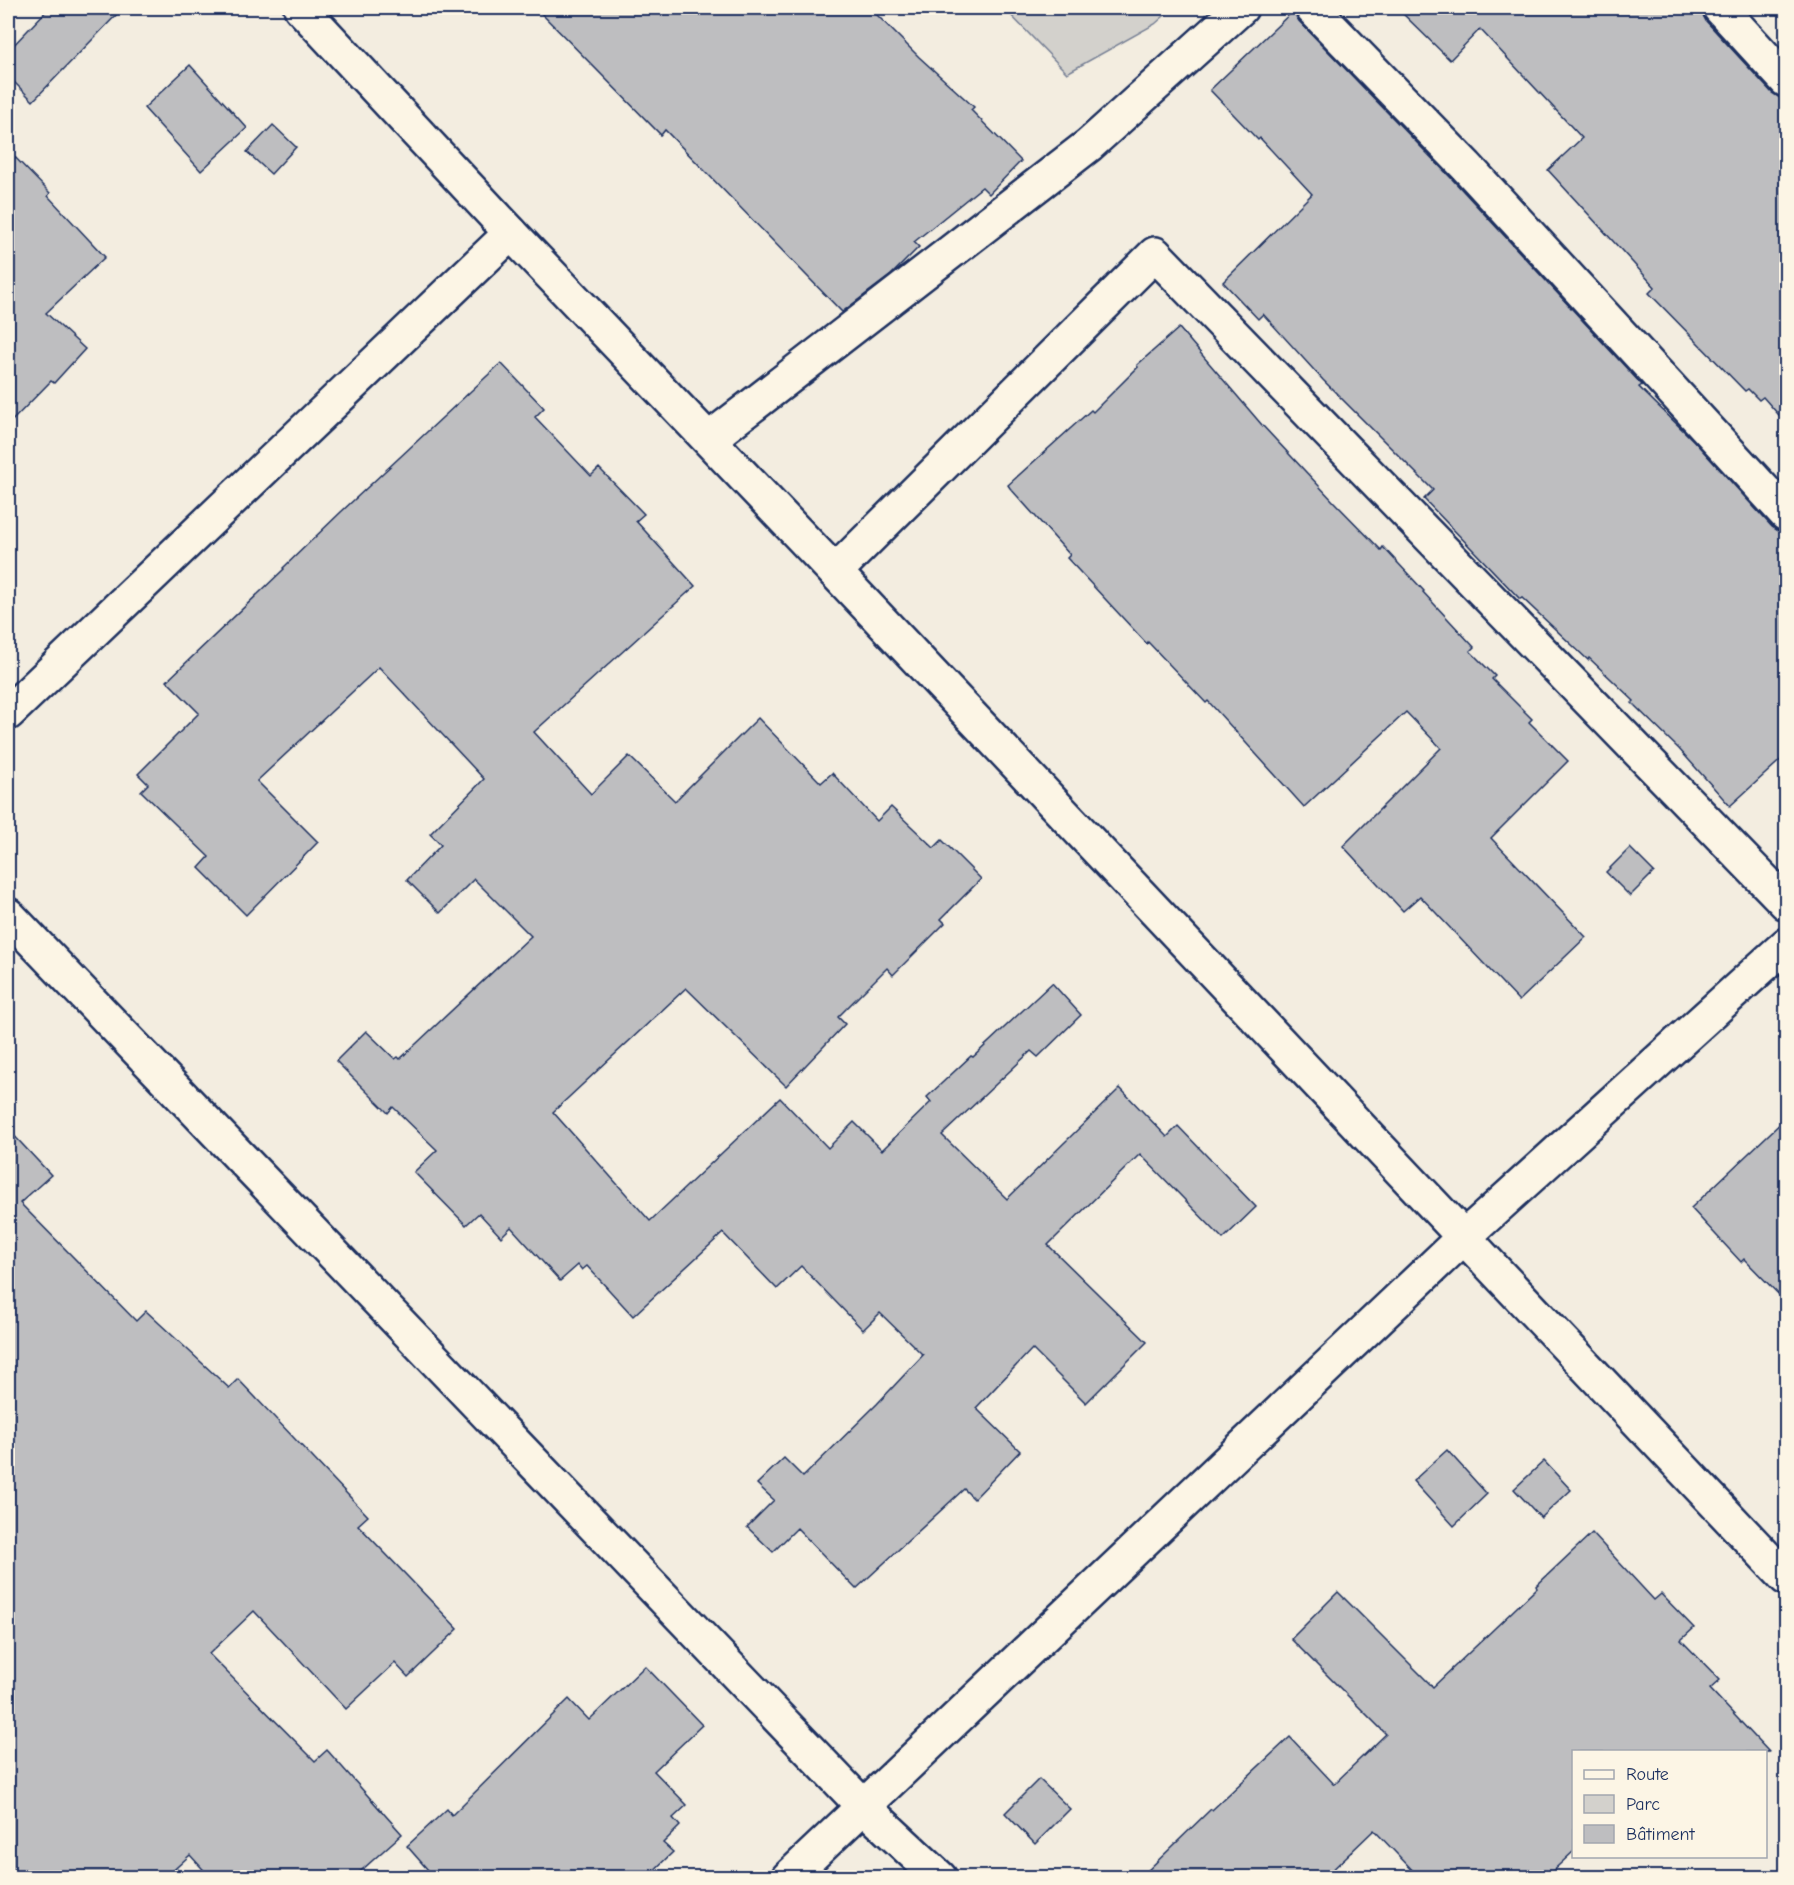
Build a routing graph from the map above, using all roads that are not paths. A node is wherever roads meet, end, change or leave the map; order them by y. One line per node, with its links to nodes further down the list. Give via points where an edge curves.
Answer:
1 (301, 8): 6 (street)
2 (1241, 8): 7 (street, via 1089,145)
3 (1312, 8): 8 (street, via 1466,166)
4 (1720, 8): 5 (street)
5 (1786, 80)
6 (512, 233): 7 (street); 10 (street)
7 (709, 439): 9 (street)
8 (1786, 513)
9 (835, 572): 11 (street, via 1155,254); 14 (street)
10 (8, 713)
11 (1786, 903)
12 (8, 915): 16 (street)
13 (1786, 945): 14 (street)
14 (1464, 1237): 15 (street); 16 (street)
15 (1786, 1578)
16 (863, 1806): 17 (street); 18 (street)
17 (788, 1878)
18 (940, 1878)

